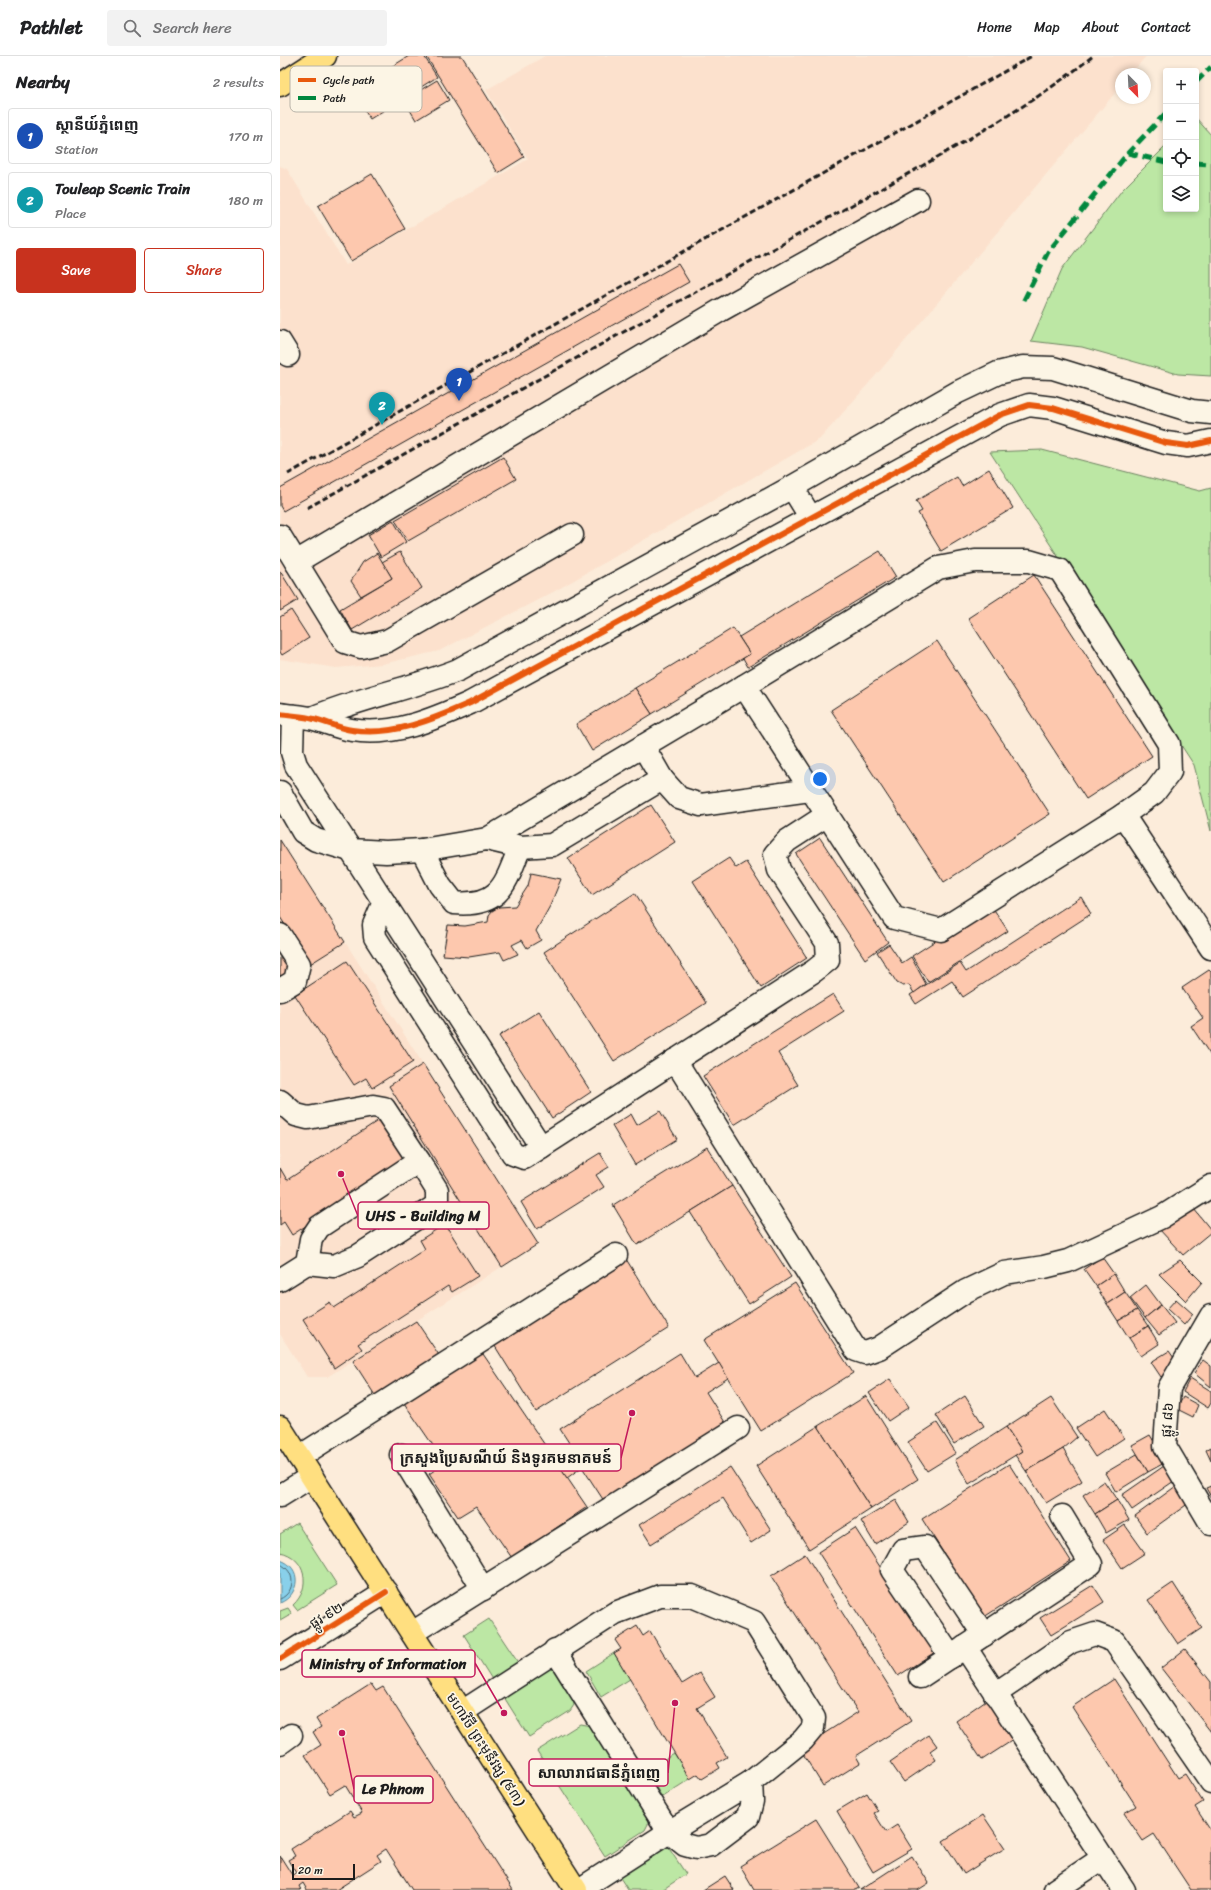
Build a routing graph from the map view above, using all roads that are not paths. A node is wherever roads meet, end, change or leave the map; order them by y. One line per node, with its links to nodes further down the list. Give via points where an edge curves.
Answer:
1 (325, 56): 2 (highway)
2 (309, 66)
3 (290, 79): 4 (highway)
4 (280, 85)
5 (918, 200): 12 (street, via 721,310)
6 (1211, 413): 8 (street, via 1192,411 1053,368 1024,367 998,373 958,392)
7 (1211, 441): 9 (street, via 1188,446 1166,443 1053,408 1029,405 1000,415)
8 (792, 487): 9 (street); 14 (street, via 458,670 428,682)
9 (811, 518): 14 (street, via 470,703 437,718 378,731 352,730)
10 (572, 535): 12 (street, via 387,641 361,648 345,642)
11 (280, 536): 12 (street)
12 (296, 562)
13 (744, 686): 15 (street); 17 (street); 20 (street, via 938,568 975,561 1029,561 1060,570 1169,744 1170,772 1154,793)
14 (295, 716): 23 (street, via 292,752 296,765)
15 (643, 746): 16 (street); 21 (street)
16 (662, 779): 17 (street, via 679,798 701,805); 22 (street, via 552,845)
17 (810, 790): 19 (street)
18 (280, 792): 23 (street, via 303,832 316,840)
19 (827, 814): 20 (street, via 894,918 941,930); 28 (street, via 787,841 775,854 779,870 827,943 828,960)
20 (1123, 814): 26 (street)
21 (487, 839): 22 (street); 24 (street)
22 (520, 847): 24 (street, via 504,886 488,900 469,904 454,902 440,884)
23 (350, 850): 24 (street); 28 (street, via 384,902 374,925 375,937 513,1154 524,1158)
24 (422, 850)
25 (280, 935): 27 (street, via 299,964 295,981)
26 (1211, 948)
27 (280, 990)
28 (675, 1060): 31 (street, via 856,1350 865,1353 879,1348 966,1291 1004,1273 1068,1261 1162,1217)
29 (280, 1101): 30 (street, via 296,1115 308,1118 372,1106 384,1108)
30 (418, 1161): 33 (street, via 319,1227 311,1239); 33 (street, via 437,1190 437,1205 358,1256 334,1266)
31 (1211, 1186)
32 (616, 1254): 39 (street)
33 (307, 1263): 34 (street)
34 (280, 1280)
35 (1211, 1316): 43 (street, ផ្លូវ ៨៦, via 1169,1388 1165,1446)
36 (280, 1427): 39 (highway, មហាវិថី ព្រះមុនីវង្ស (៩៣))
37 (738, 1428): 44 (street)
38 (401, 1455): 44 (street)
39 (299, 1457): 40 (highway, មហាវិថី ព្រះមុនីវង្ស (៩៣))
40 (312, 1476): 41 (street); 45 (highway, មហាវិថី ព្រះមុនីវង្ស (៩៣))
41 (280, 1496)
42 (1062, 1516): 47 (street, via 1091,1564)
43 (1211, 1524)
44 (483, 1589): 46 (street)
45 (386, 1592): 46 (highway, មហាវិថី ព្រះមុនីវង្ស (៩៣)); 50 (street, ផ្លូវ ៩២)
46 (412, 1634): 53 (highway, មហាវិថី ព្រះមុនីវង្ស (៩៣))
47 (984, 1635): 49 (street); 49 (street, via 925,1547 903,1550 892,1570)
48 (555, 1650): 53 (street); 54 (street, via 615,1613 660,1596 692,1596 754,1622 814,1718 813,1728 803,1740); 56 (street)
49 (958, 1652): 51 (street); 52 (street)
50 (280, 1659)
51 (920, 1677)
52 (995, 1694): 55 (street, via 1071,1642 1095,1634 1114,1641); 57 (street)
53 (462, 1712): 58 (highway, មហាវិថី ព្រះមុនីវង្ស (៩៣))
54 (751, 1782): 56 (street); 56 (street, via 752,1801 748,1817 711,1845 696,1848 685,1845)
55 (1211, 1782)
56 (669, 1832): 58 (street)
57 (1103, 1858): 59 (street); 60 (street)
58 (578, 1890)
59 (1055, 1890)
60 (1124, 1890)

